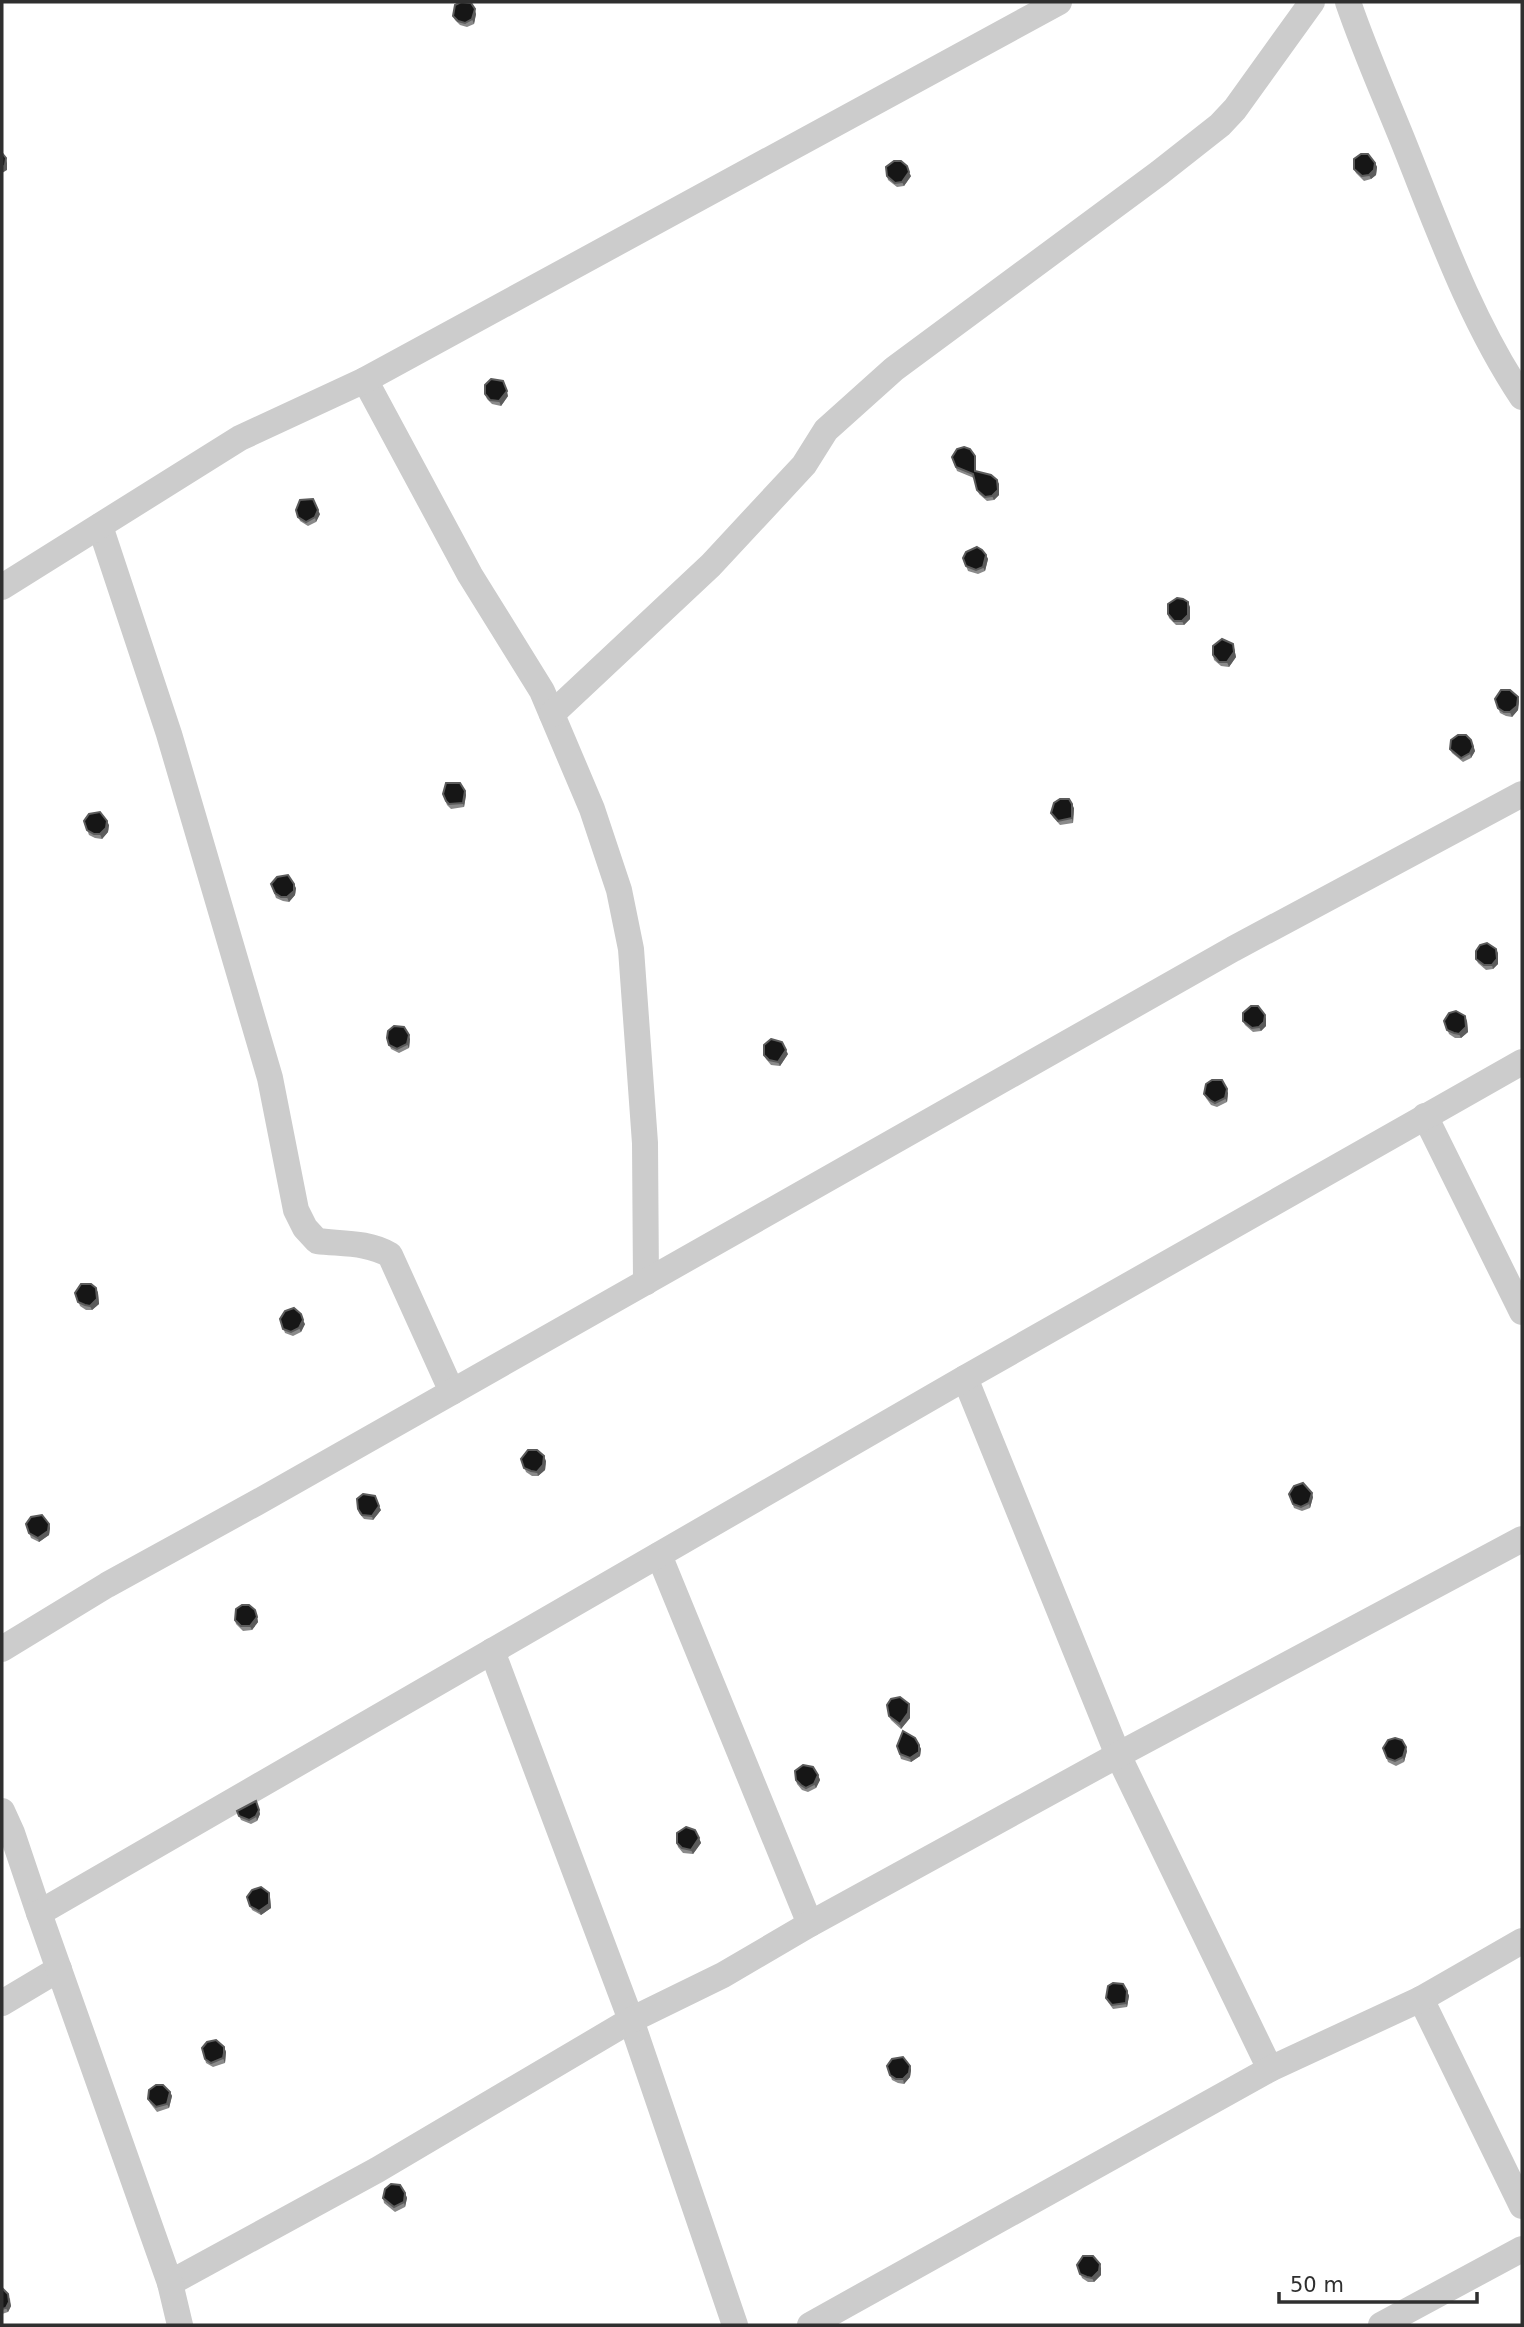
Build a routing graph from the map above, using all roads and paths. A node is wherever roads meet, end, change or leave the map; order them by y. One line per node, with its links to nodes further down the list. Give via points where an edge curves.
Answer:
1 (1059, 2): 4 (street)
2 (1312, 2): 8 (street, via 1220,125 894,369 826,430 804,465 711,565)
3 (1348, 2): 5 (street, via 1427,204 1476,315)
4 (365, 380): 6 (street, via 240,438); 8 (street, via 470,575)
5 (1522, 397)
6 (100, 526): 7 (street); 15 (street, via 169,734 270,1078 296,1210 317,1241 363,1245 390,1255)
7 (2, 587)
8 (552, 714): 12 (street, via 592,809 619,890 631,949 645,1143)
9 (1522, 794): 12 (street, via 1234,949)
10 (1522, 1062): 11 (street)
11 (1425, 1116): 13 (street); 14 (street)
12 (646, 1282): 15 (street)
13 (1522, 1312)
14 (965, 1378): 17 (street); 20 (street)
15 (452, 1392): 18 (street, via 107,1584)
16 (1522, 1539): 20 (street)
17 (659, 1555): 19 (street); 23 (street)
18 (2, 1649)
19 (492, 1651): 22 (street); 28 (street)
20 (1118, 1755): 23 (street); 29 (street)
21 (2, 1811): 22 (street)
22 (39, 1913): 25 (street)
23 (810, 1924): 28 (street, via 723,1975)
24 (1522, 1941): 26 (street)
25 (59, 1969): 27 (street); 32 (street)
26 (1421, 1999): 29 (street); 30 (street)
27 (2, 2003)
28 (631, 2020): 32 (street, via 377,2170); 34 (street)
29 (1270, 2069): 35 (street)
30 (1522, 2206)
31 (1522, 2249): 36 (street)
32 (170, 2283): 33 (street)
33 (180, 2325)
34 (735, 2325)
35 (810, 2325)
36 (1381, 2325)

